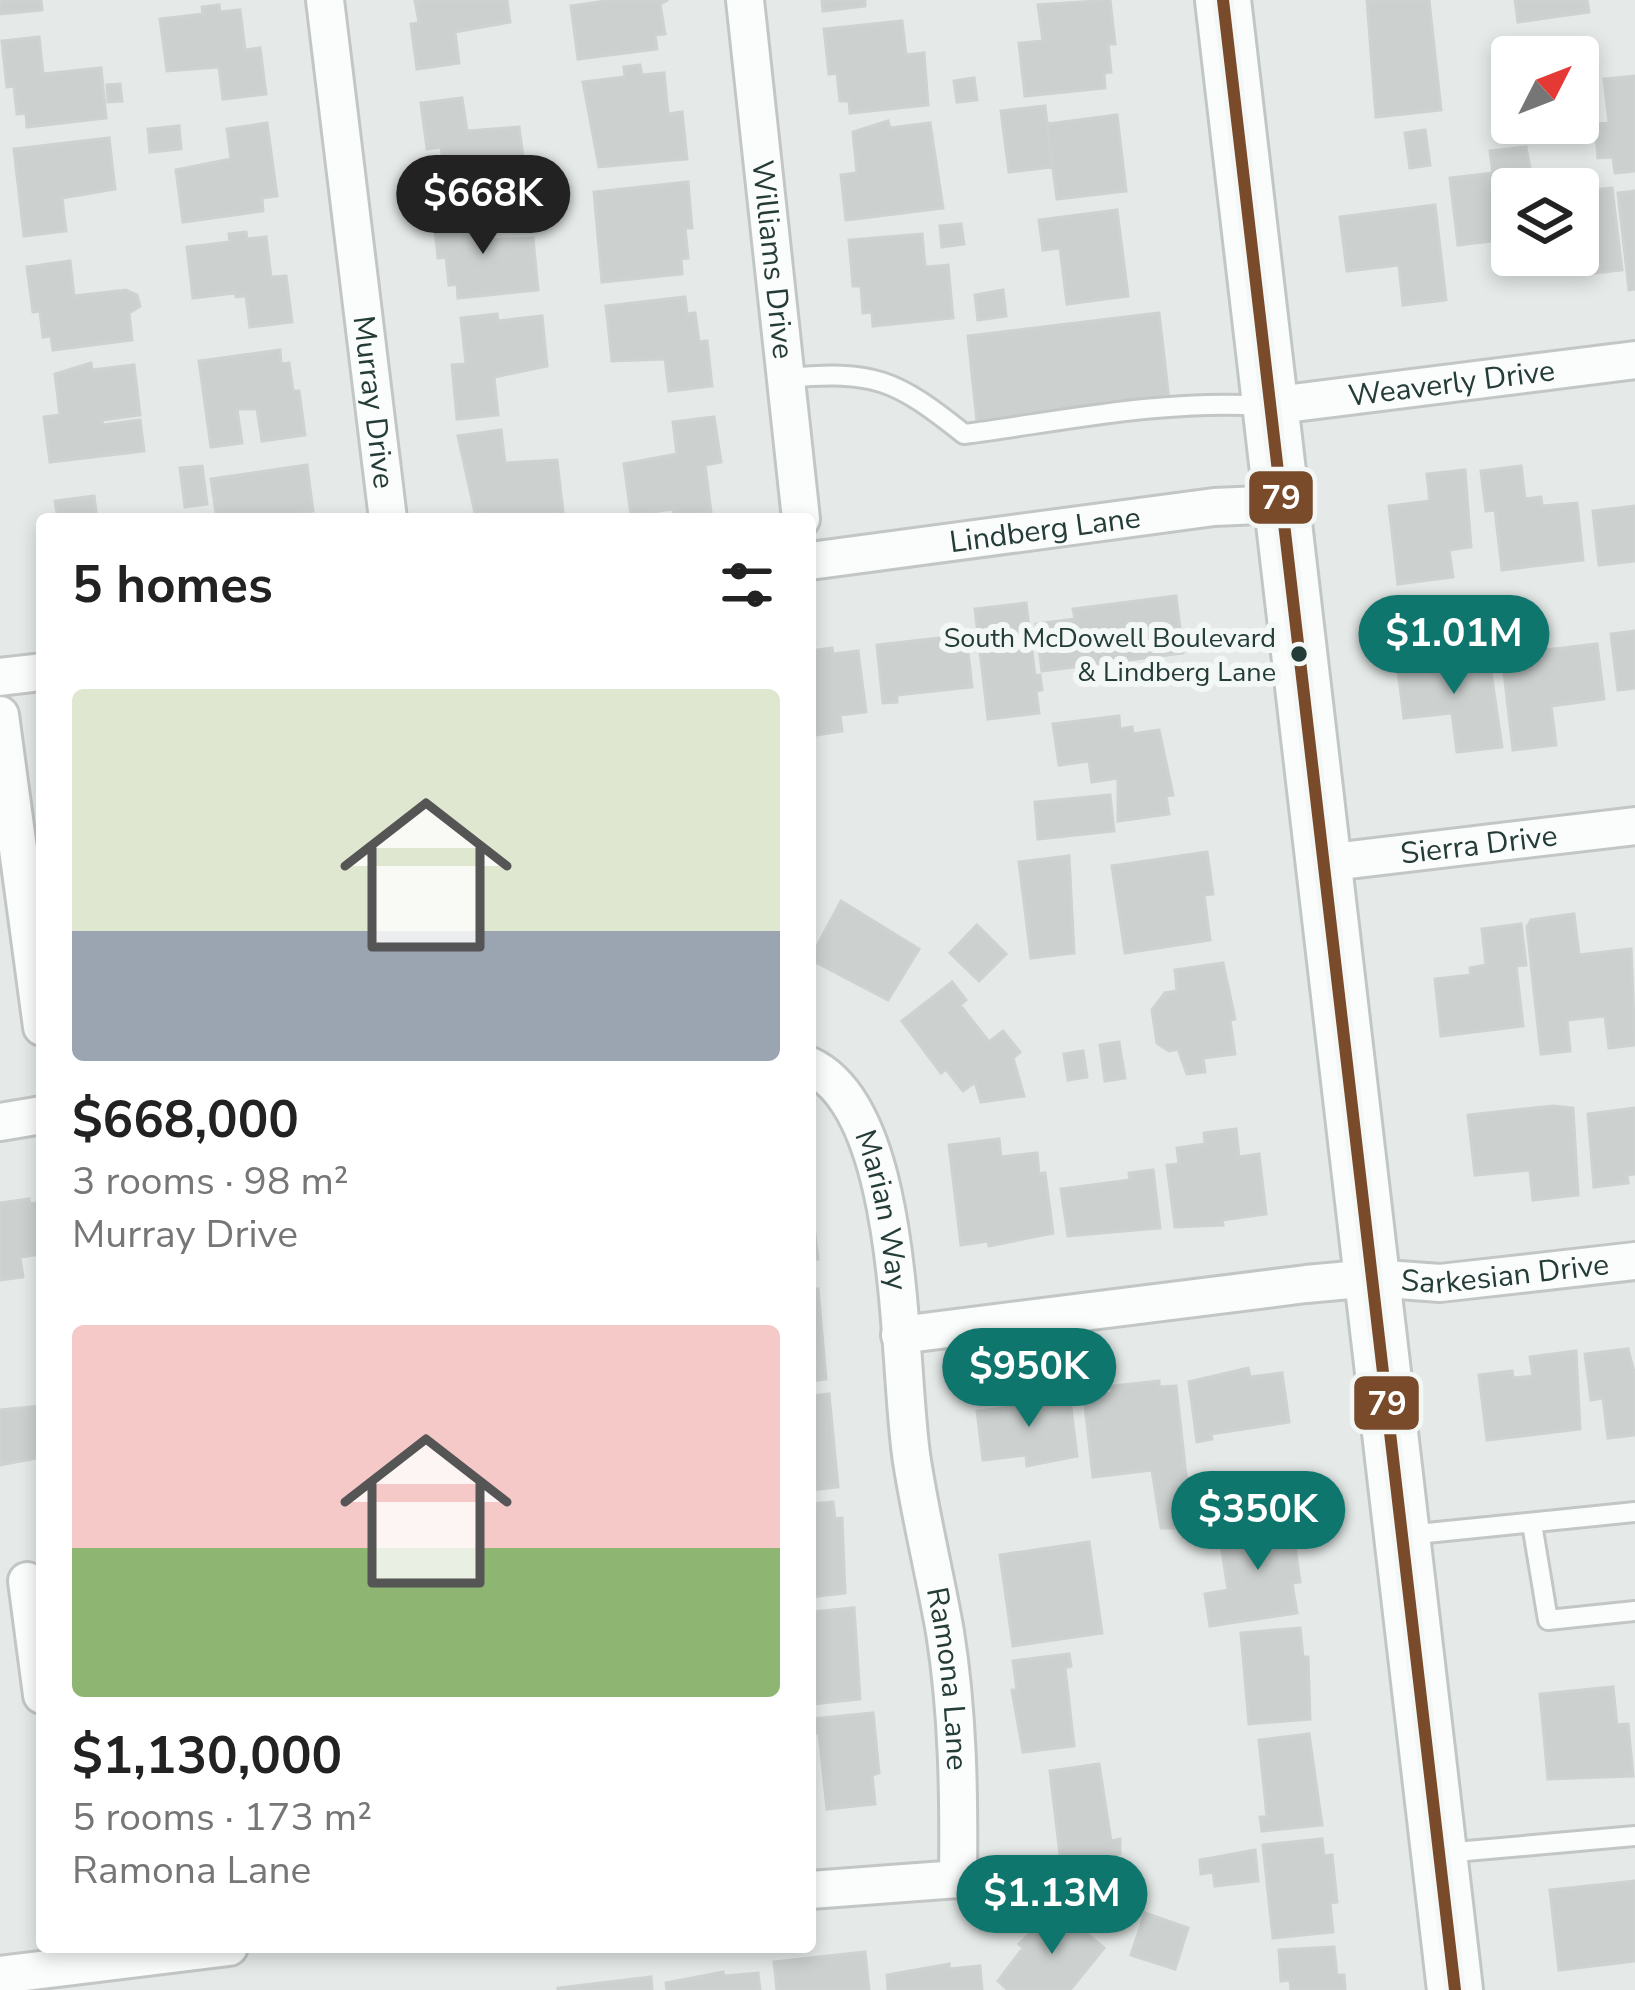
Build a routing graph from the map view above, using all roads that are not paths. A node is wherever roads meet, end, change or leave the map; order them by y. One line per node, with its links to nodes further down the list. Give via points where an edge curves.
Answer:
1 (326, 0): 8 (street, Murray Drive)
2 (746, 0): 5 (street, Williams Drive)
3 (1223, 0): 6 (main road)
4 (1635, 360): 6 (street, Weaverly Drive)
5 (786, 378): 6 (lane, via 852,372 886,382 964,434 1156,406); 9 (street, Williams Drive)
6 (1270, 406): 7 (main road)
7 (1281, 504): 10 (street, Lindberg Lane); 15 (main road)
8 (387, 513)
9 (800, 513)
10 (816, 560)
11 (36, 673): 12 (street)
12 (0, 677)
13 (0, 716): 16 (street)
14 (1635, 826): 15 (street, Sierra Drive)
15 (1324, 863): 21 (main road)
16 (36, 983)
17 (816, 1069): 22 (street, Marian Way, via 864,1133 895,1241)
18 (36, 1116): 19 (street)
19 (0, 1122)
20 (1635, 1261): 21 (street, Sarkesian Drive, via 1440,1283)
21 (1372, 1278): 22 (street, Marian Way); 25 (main road)
22 (900, 1335): 31 (street, Ramona Lane, via 911,1458 946,1637 958,1879)
23 (1635, 1512): 24 (lane)
24 (1532, 1524): 25 (lane); 27 (lane, via 1548,1620)
25 (1402, 1536): 30 (main road)
26 (27, 1580): 28 (street)
27 (1635, 1611)
28 (36, 1649)
29 (1635, 1836): 30 (lane)
30 (1439, 1854): 35 (main road)
31 (816, 1890)
32 (128, 1953): 33 (street)
33 (77, 1956): 34 (street)
34 (0, 1975)
35 (1455, 1990)

